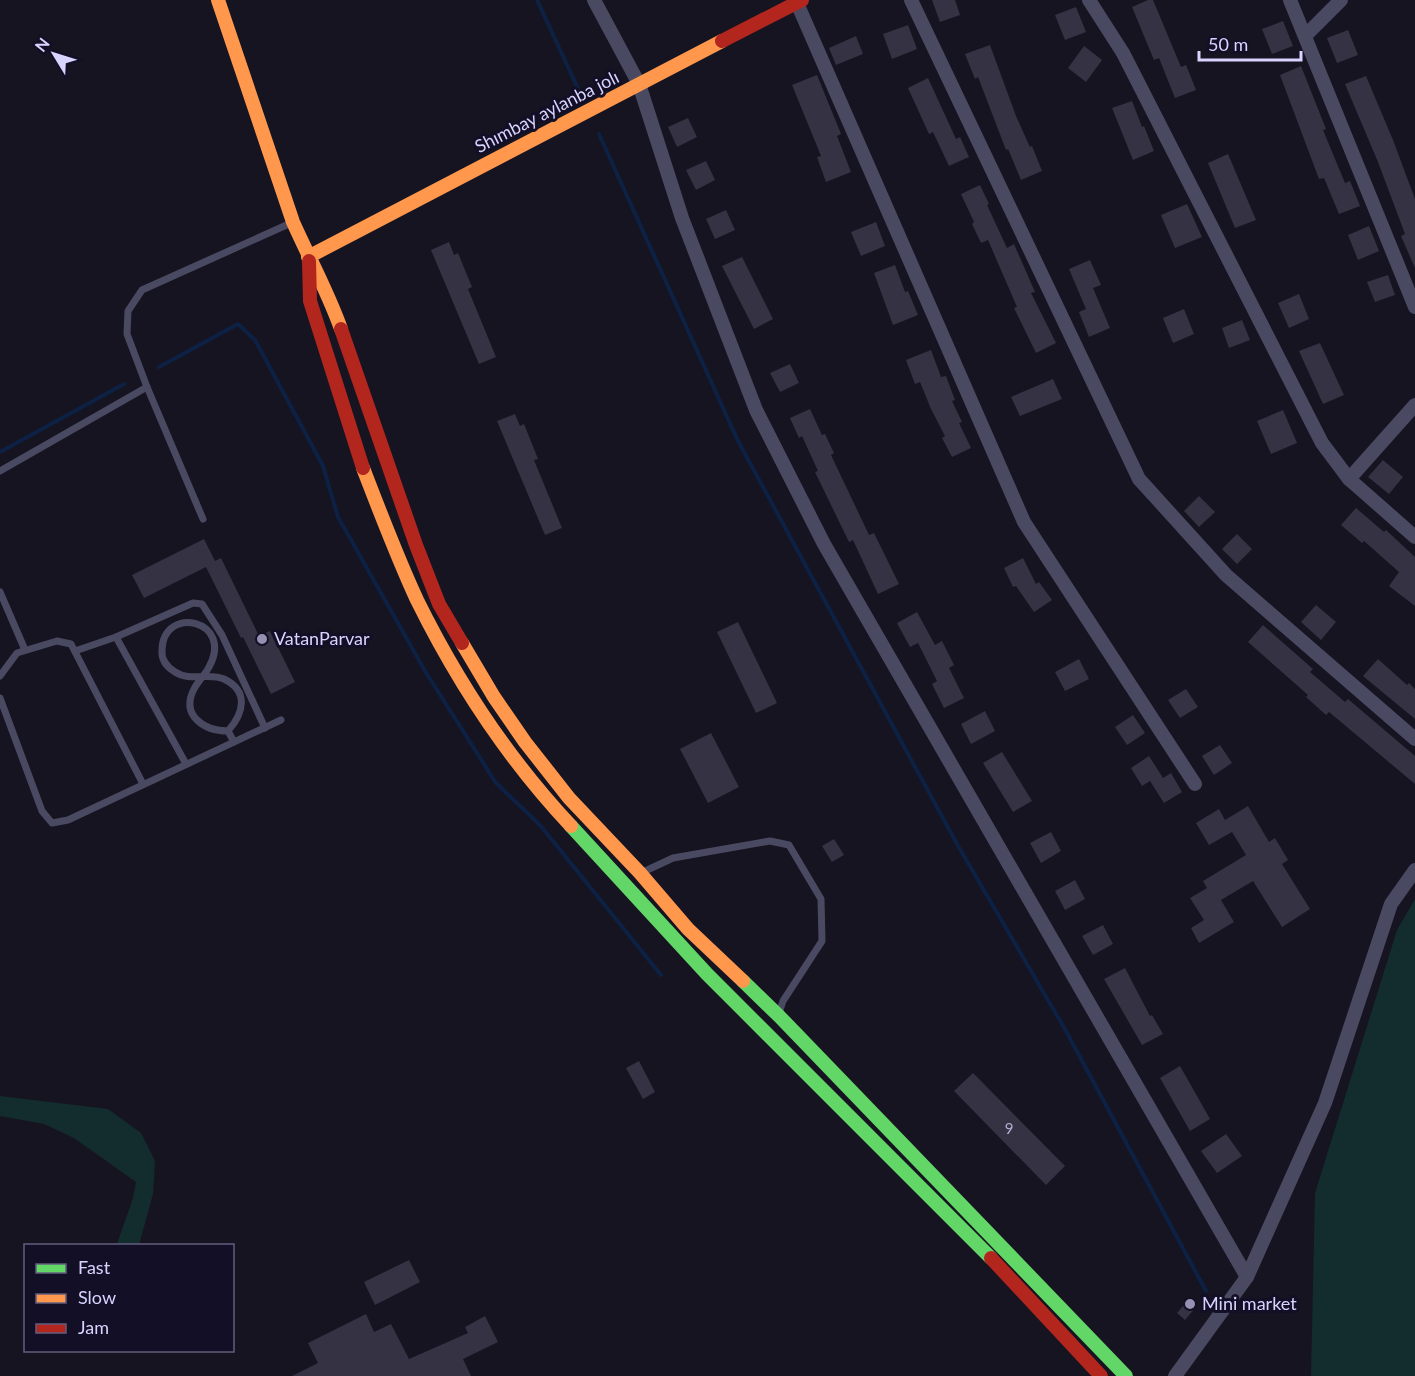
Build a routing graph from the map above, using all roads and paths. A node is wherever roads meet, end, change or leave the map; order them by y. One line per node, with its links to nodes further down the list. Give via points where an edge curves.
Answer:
1 (218, 0): 10 (main road)
2 (594, 0): 9 (street)
3 (911, 0): 29 (street, via 1139,479 1226,575)
4 (1089, 0): 16 (street, via 1123,53 1322,443)
5 (1290, 0): 8 (street)
6 (1341, 0): 8 (street)
7 (799, 1): 9 (main road, Shımbay aylanba jolı); 33 (street, via 1024,522)
8 (1306, 35): 12 (street)
9 (639, 84): 11 (main road, Shımbay aylanba jolı); 37 (street, via 682,218 756,410 808,513)
10 (293, 222): 11 (main road); 13 (lane, via 142,290 128,311 127,334)
11 (308, 257): 35 (main road, via 331,300 439,604 525,742 569,798); 38 (main road, via 310,301 358,454 382,516 432,629 505,745 548,802 707,974 971,1237)
12 (1415, 307)
13 (147, 387): 15 (lane); 17 (lane)
14 (1415, 405): 16 (street)
15 (0, 471)
16 (1349, 479): 18 (street)
17 (203, 519)
18 (1415, 537)
19 (0, 592): 21 (lane)
20 (116, 637): 22 (lane); 27 (lane, via 194,603 202,604 222,635); 31 (lane)
21 (25, 650): 22 (lane, via 57,641 71,644); 23 (lane, via 17,653)
22 (75, 651): 32 (lane)
23 (0, 676)
24 (202, 677): 24 (lane, via 177,674 166,666 161,654 162,640 173,626 185,621 202,625 213,637 216,650); 28 (lane, via 189,701 192,714 202,725); 28 (lane, via 218,676 232,683 240,693 242,708)
25 (0, 698): 32 (lane, via 42,811 52,823 68,820)
26 (281, 720): 27 (lane)
27 (265, 728): 30 (lane)
28 (228, 731): 30 (lane)
29 (1415, 738)
30 (234, 742): 31 (lane)
31 (186, 764): 32 (lane)
32 (144, 784)
33 (1195, 784)
34 (1415, 870): 37 (street, via 1391,904 1325,1103)
35 (640, 873): 36 (main road, via 688,929); 36 (lane, via 673,858 770,841 789,845 821,899 822,941 783,1001)
36 (779, 1016): 39 (main road)
37 (1247, 1277): 40 (street)
38 (1101, 1376)
39 (1126, 1376)
40 (1175, 1376)

